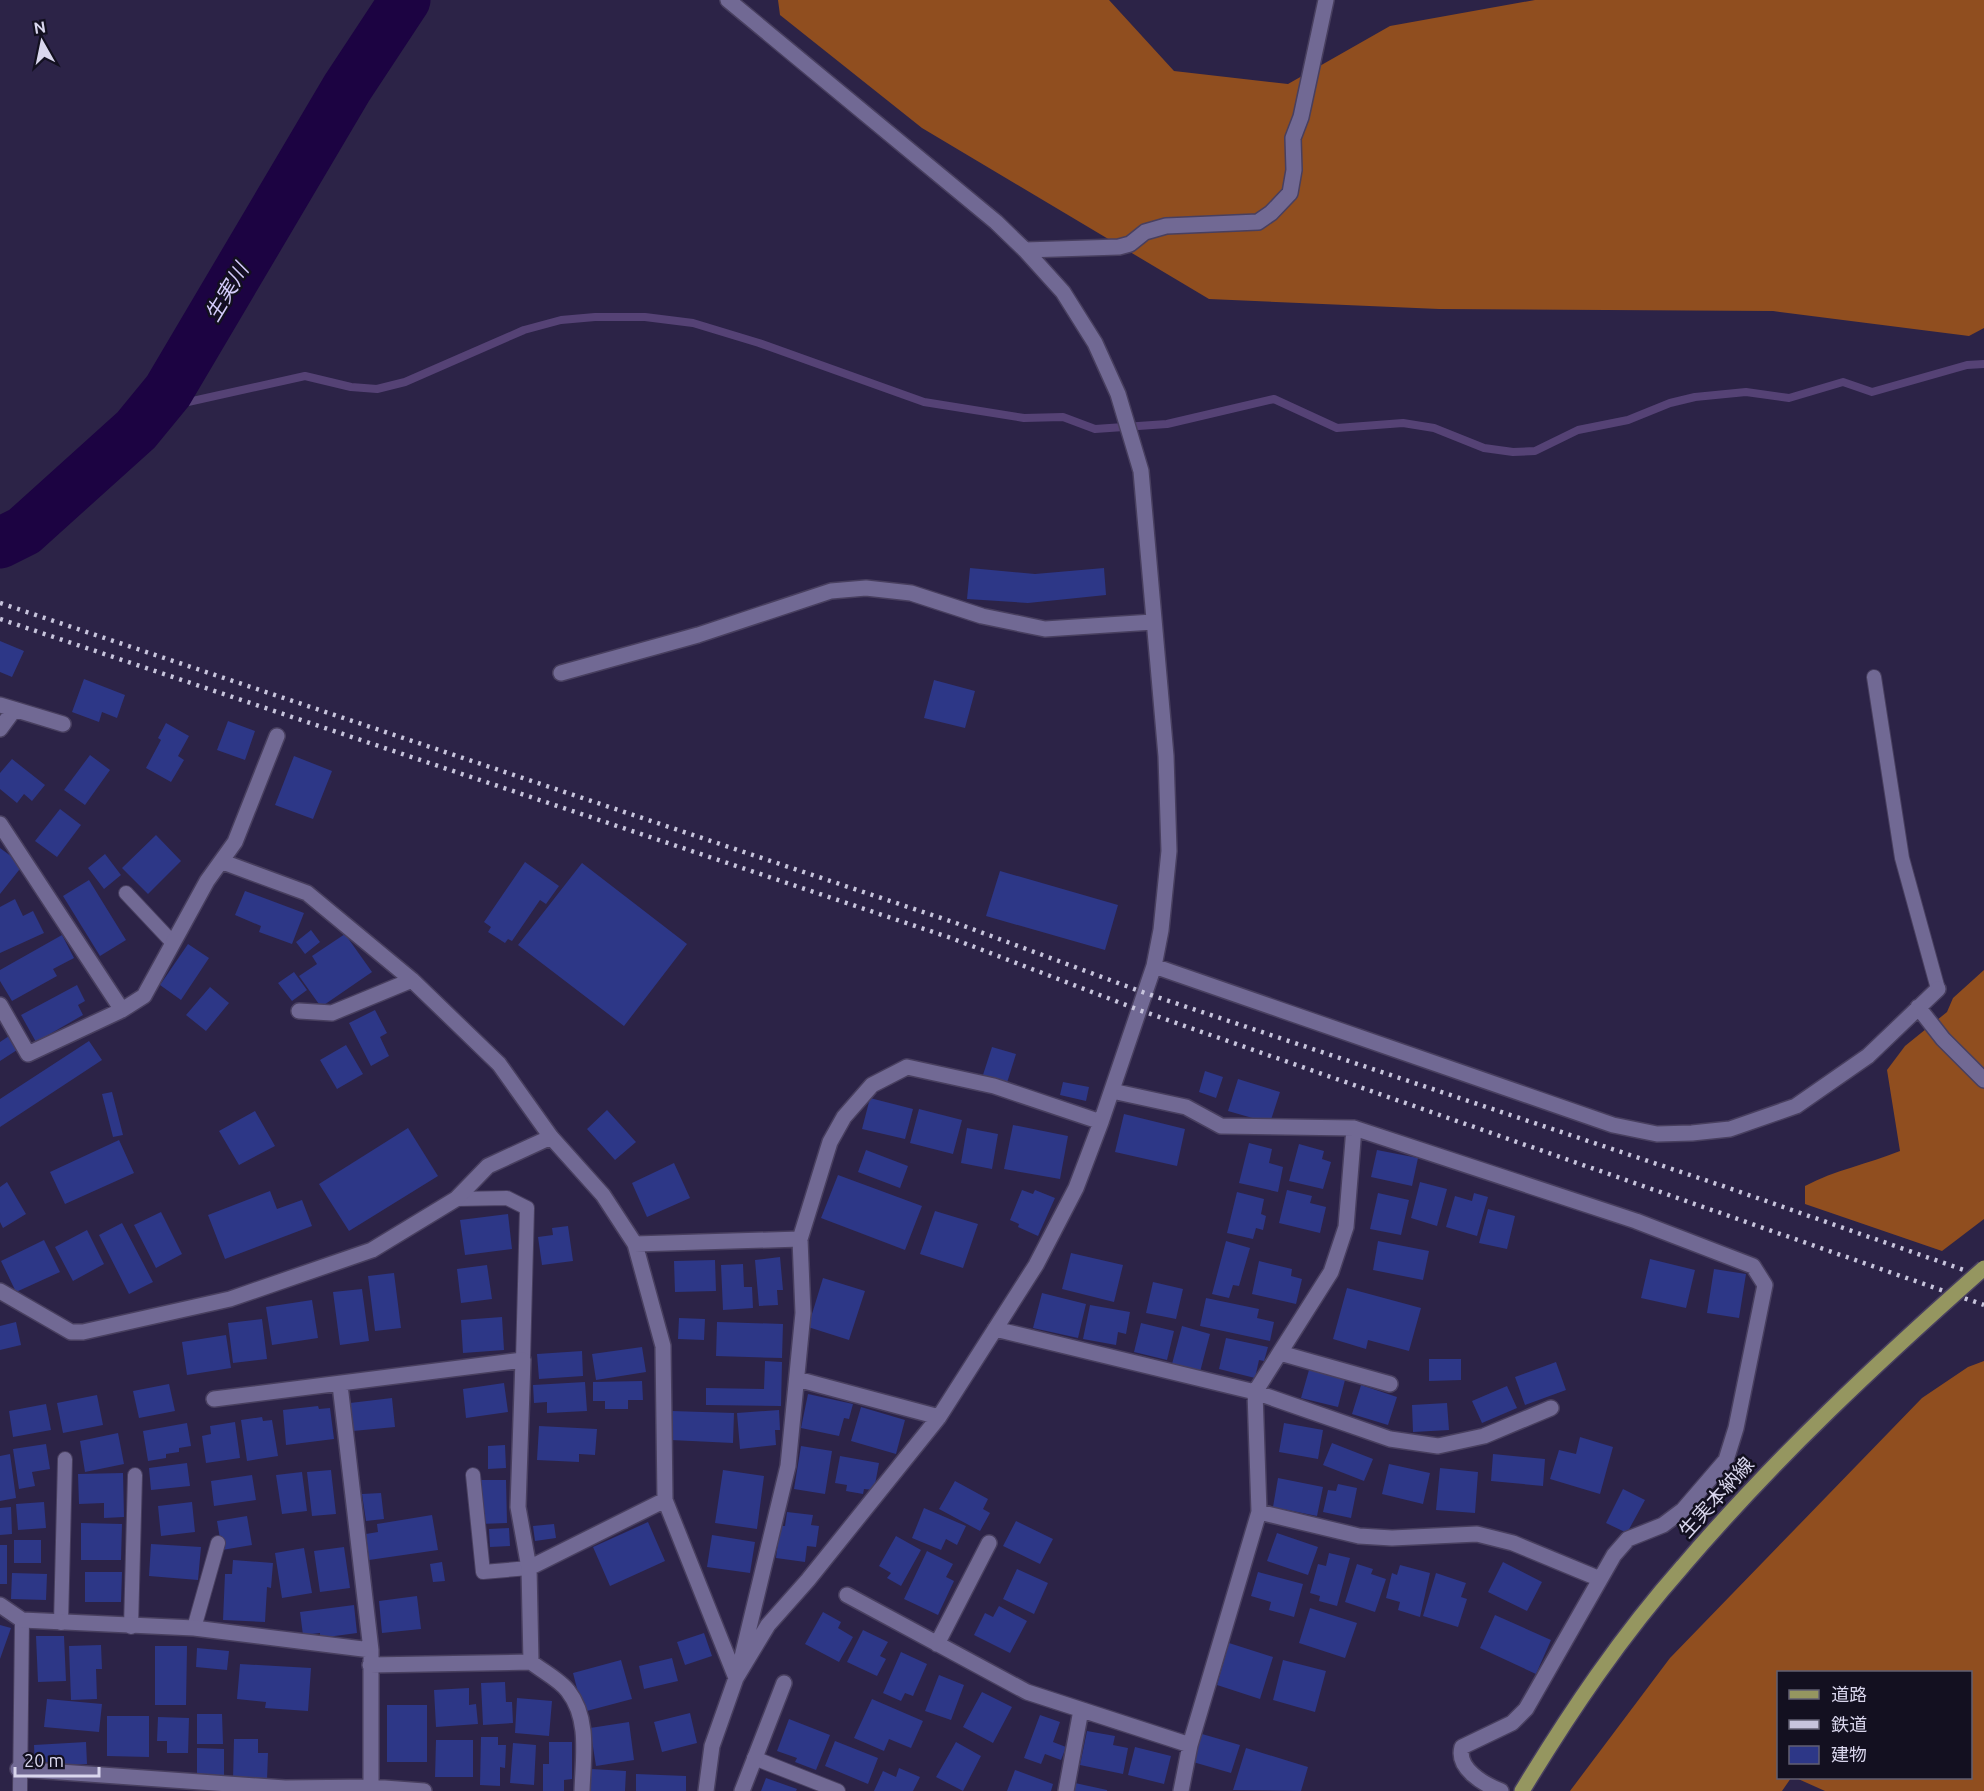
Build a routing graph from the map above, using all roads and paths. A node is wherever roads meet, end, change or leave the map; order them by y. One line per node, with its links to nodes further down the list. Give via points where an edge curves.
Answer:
1 (728, 0): 3 (street)
2 (1326, 0): 3 (street, via 1293,138 1290,193 1271,213 1249,224 1166,226 1145,232 1119,247)
3 (1025, 250): 4 (street, via 1070,303 1095,343 1118,394 1141,471)
4 (1153, 622): 5 (street, via 1045,629 982,616 911,593 866,588 831,591 698,635); 15 (street, via 1166,756 1169,851)
5 (561, 673)
6 (1874, 677): 17 (lane, via 1902,858)
7 (7, 708): 8 (street); 9 (street)
8 (63, 724)
9 (0, 729)
10 (277, 736): 12 (street, via 235,842)
11 (0, 824): 20 (street)
12 (223, 862): 14 (street, via 207,881); 16 (street, via 307,893)
13 (126, 893): 14 (lane)
14 (173, 943): 20 (street, via 144,996)
15 (1154, 966): 19 (street, via 1613,1125 1657,1134 1730,1129 1796,1106 1868,1056); 23 (street)
16 (412, 980): 21 (street, via 332,1013); 26 (street, via 499,1064)
17 (1938, 989): 19 (street)
18 (0, 1005): 20 (street, via 28,1054)
19 (1918, 1007): 22 (street)
20 (122, 1010)
21 (299, 1011)
22 (1984, 1080)
23 (1112, 1091): 24 (street); 25 (street, via 1186,1107 1221,1126)
24 (1101, 1122): 28 (street, via 994,1086 907,1067 872,1085 844,1117 830,1142); 32 (street, via 1076,1188 1036,1265)
25 (1354, 1128): 33 (street, via 1346,1227 1331,1272); 50 (street, via 1668,1233 1753,1266 1765,1285 1726,1460 1683,1510 1663,1525 1628,1539)
26 (551, 1137): 27 (street, via 488,1167); 29 (street, via 603,1195)
27 (456, 1199): 31 (street, via 361,1254 230,1299 83,1332 71,1332); 34 (lane, via 507,1198 527,1208)
28 (800, 1239): 29 (street); 35 (street, via 803,1312)
29 (635, 1244): 45 (street, via 663,1346)
30 (1984, 1268): 77 (main road, 生実本納線, bridge, via 1810,1428 1683,1566 1596,1674)
31 (0, 1291)
32 (995, 1329): 38 (street); 41 (street)
33 (1280, 1353): 36 (street); 38 (street)
34 (523, 1360): 37 (street); 49 (street, via 518,1507)
35 (796, 1379): 41 (street); 60 (street, via 788,1466)
36 (1390, 1384)
37 (340, 1385): 39 (street); 58 (street)
38 (1255, 1392): 40 (street, via 1390,1439 1438,1446 1484,1436); 46 (street)
39 (214, 1399)
40 (1551, 1408)
41 (939, 1417): 60 (street, via 768,1625)
42 (65, 1459): 54 (lane)
43 (135, 1475): 55 (lane)
44 (474, 1475): 49 (lane, via 483,1572)
45 (665, 1500): 49 (street); 60 (street)
46 (1259, 1512): 50 (street, via 1359,1536 1477,1534 1513,1542); 63 (street)
47 (218, 1543): 56 (lane)
48 (988, 1543): 57 (street)
49 (529, 1568): 59 (street)
50 (1600, 1578): 76 (street, via 1526,1708 1512,1723 1462,1747 1462,1765)
51 (847, 1595): 57 (street)
52 (0, 1605): 53 (street)
53 (22, 1620): 54 (street); 65 (lane)
54 (61, 1623): 55 (street)
55 (131, 1627): 56 (street)
56 (194, 1628): 58 (street)
57 (937, 1644): 62 (street, via 1027,1692)
58 (371, 1657): 59 (street); 66 (street)
59 (531, 1662): 70 (street, via 568,1690 576,1705 584,1729)
60 (736, 1678): 71 (street, via 712,1746)
61 (784, 1683): 64 (street)
62 (1081, 1710): 63 (street); 74 (street)
63 (1190, 1745): 75 (street)
64 (754, 1758): 72 (street); 73 (lane)
65 (18, 1769): 67 (street); 68 (lane)
66 (371, 1787): 67 (street); 69 (street)
67 (285, 1789)
68 (20, 1791)
69 (424, 1791)
70 (582, 1791)
71 (706, 1791)
72 (742, 1791)
73 (838, 1791)
74 (1066, 1791)
75 (1181, 1791)
76 (1501, 1791)
77 (1522, 1791)

